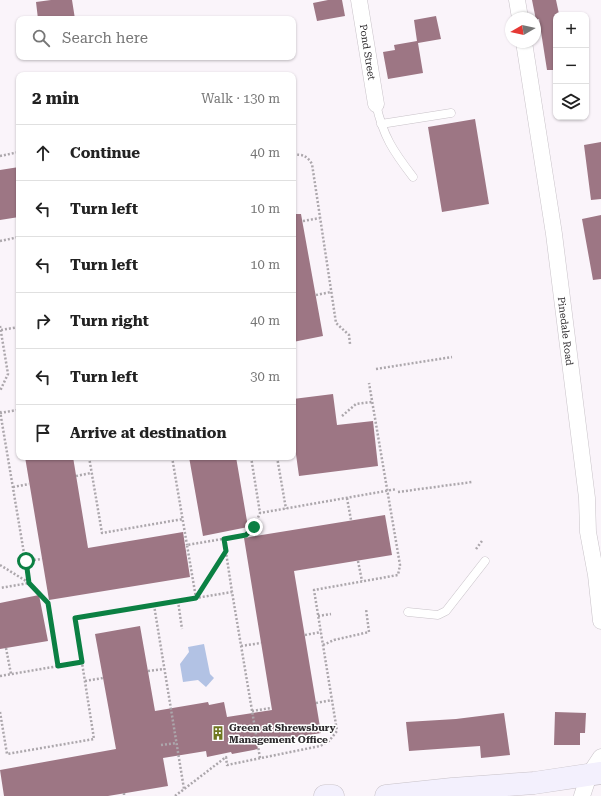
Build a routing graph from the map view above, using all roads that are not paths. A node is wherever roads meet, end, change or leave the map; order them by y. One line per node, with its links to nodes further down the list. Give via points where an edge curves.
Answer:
1 (359, 0): 5 (street, Pond Street)
2 (518, 0): 3 (street)
3 (519, 12)
4 (525, 48): 11 (street, Pinedale Road, via 554,234 588,532)
5 (376, 104): 7 (lane)
6 (451, 113): 7 (lane)
7 (380, 124): 8 (lane, via 392,148)
8 (413, 177)
9 (485, 561): 10 (lane, via 446,611 438,615)
10 (408, 612)
11 (601, 621)
12 (601, 757): 13 (street)
13 (595, 774): 16 (main road, via 534,783 452,788); 17 (street)
14 (325, 796): 15 (main road)
15 (333, 796)
16 (386, 796)
17 (582, 796)

